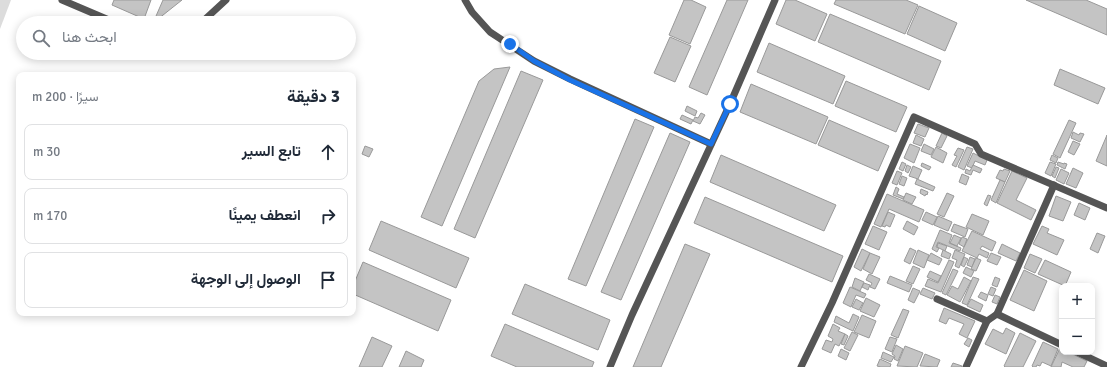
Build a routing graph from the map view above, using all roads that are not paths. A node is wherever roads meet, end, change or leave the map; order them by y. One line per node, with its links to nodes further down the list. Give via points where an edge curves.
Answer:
1 (62, 0): 5 (street)
2 (226, 0): 6 (street)
3 (465, 0): 7 (street, via 490,32 534,61)
4 (775, 0): 7 (street)
5 (100, 16)
6 (209, 16)
7 (711, 144): 16 (street)
8 (1054, 185): 9 (street); 11 (street); 17 (street, via 981,154 975,144 914,117)
9 (1107, 208)
10 (937, 299): 12 (street)
11 (997, 314): 12 (street); 13 (street)
12 (986, 321): 18 (street)
13 (1059, 344)
14 (1083, 355): 15 (street)
15 (1107, 366)
16 (610, 367)
17 (801, 367)
18 (966, 367)

